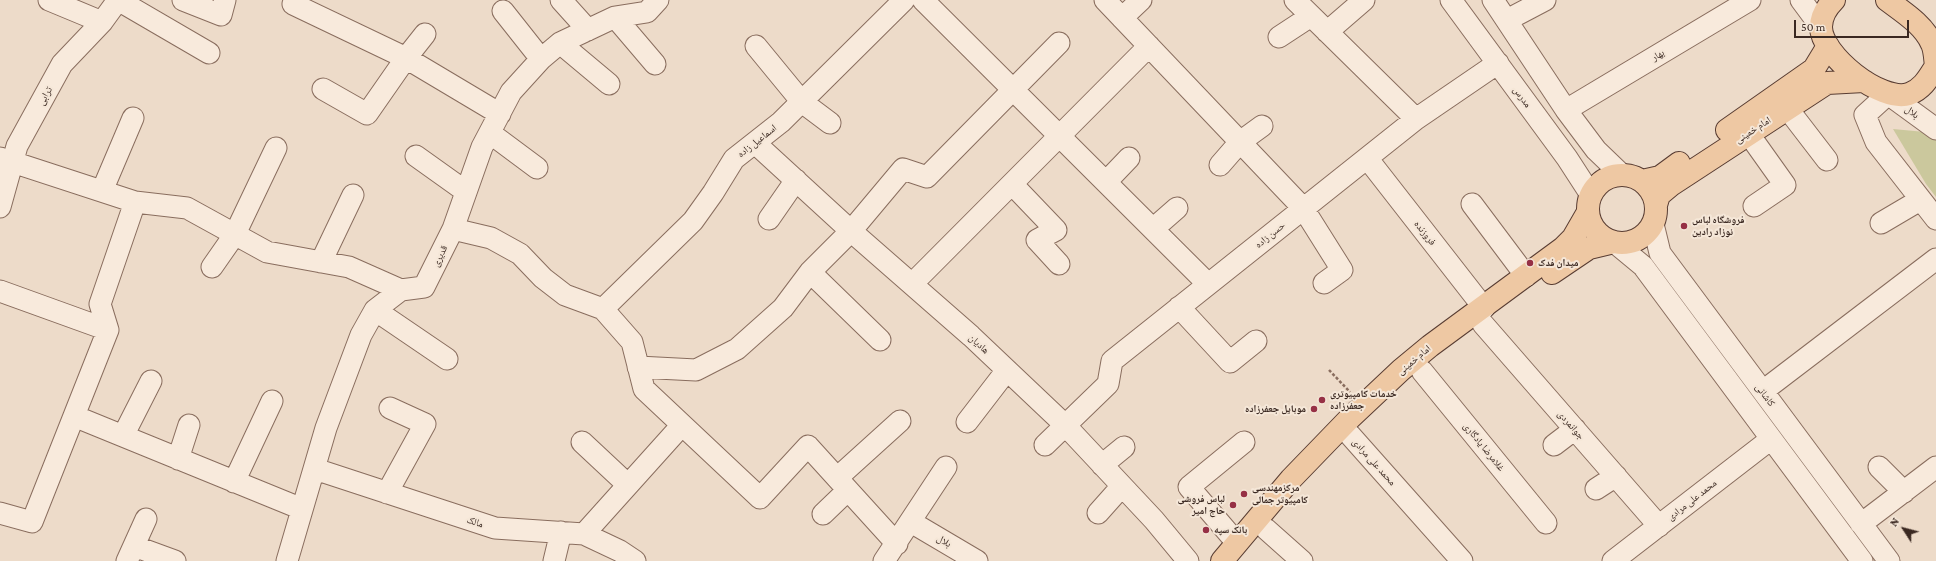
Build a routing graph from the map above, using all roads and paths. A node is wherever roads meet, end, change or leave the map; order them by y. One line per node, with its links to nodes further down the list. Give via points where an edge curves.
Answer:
1 (49, 0): 26 (street)
2 (118, 0): 26 (street, ترابی); 36 (street)
3 (183, 0): 4 (street, via 220,16)
4 (225, 0)
5 (561, 0): 27 (street)
6 (658, 0): 23 (street, قدیری, via 647,12)
7 (904, 0): 47 (street, اسماعیل زاده)
8 (923, 0): 45 (street)
9 (1105, 0): 24 (street)
10 (1141, 0): 24 (street)
11 (1295, 0): 22 (street)
12 (1364, 0): 28 (street)
13 (1451, 0): 40 (street, مدرس)
14 (1493, 0): 25 (street)
15 (1544, 0): 25 (street)
16 (1750, 0): 49 (street, بهار)
17 (1801, 0): 31 (street)
18 (1834, 0): 31 (main road, امام خمینی, via 1828,7)
19 (1887, 0): 37 (main road, via 1926,33)
20 (293, 4): 38 (street)
21 (503, 11): 39 (street)
22 (1312, 16): 28 (street); 30 (street)
23 (616, 17): 27 (street, قدیری); 41 (street)
24 (1122, 18): 35 (street)
25 (1507, 20): 49 (street)
26 (102, 22): 65 (street, ترابی, via 62,64 17,146)
27 (588, 30): 32 (street, قدیری)
28 (1327, 32): 52 (street)
29 (425, 34): 38 (street)
30 (1279, 37)
31 (1824, 37): 42 (main road, via 1834,55); 69 (main road, امام خمینی, via 1814,69 1660,177)
32 (560, 43): 39 (street, قدیری); 43 (street)
33 (1059, 43): 45 (street)
34 (756, 46): 47 (street)
35 (1149, 46): 58 (street); 60 (street)
36 (209, 53)
37 (1935, 57): 46 (main road, via 1924,85 1908,94)
38 (406, 58): 44 (street, via 367,114); 50 (street)
39 (541, 59): 50 (street, قدیری, via 511,92)
40 (1498, 63): 52 (street, حسن زاده); 79 (street, مدرس, via 1567,158)
41 (655, 64)
42 (1864, 81): 46 (main road); 48 (main road, امام خمینی, via 1827,83)
43 (609, 84)
44 (323, 88)
45 (1012, 89): 58 (street); 90 (street, via 927,177 903,169)
46 (1888, 94): 55 (street, بلال); 76 (street, via 1865,115 1876,142)
47 (802, 102): 53 (street); 59 (street, اسماعیل زاده)
48 (1787, 108): 57 (main road, امام خمینی); 66 (street)
49 (1566, 110): 69 (street, via 1596,150)
50 (500, 114): 56 (street, قدیری)
51 (133, 118): 73 (street)
52 (1416, 119): 64 (street, حسن زاده)
53 (830, 123)
54 (1262, 126): 60 (street)
55 (1936, 130)
56 (490, 133): 68 (street); 74 (street, قدیری)
57 (1748, 133): 80 (street, via 1786,185); 84 (main road, امام خمینی, via 1671,185 1660,195)
58 (1060, 136): 71 (street); 72 (street)
59 (755, 142): 70 (street, هادیان); 105 (street, اسماعیل زاده, via 734,159 693,221)
60 (1240, 142): 67 (street); 83 (street)
61 (276, 148): 91 (street)
62 (416, 156): 74 (street)
63 (1129, 158): 71 (street)
64 (1366, 158): 83 (street, حسن زاده); 107 (street, فروزنده)
65 (6, 160): 73 (street); 81 (street, ترابی)
66 (1827, 160)
67 (1220, 165)
68 (537, 168)
69 (1632, 178): 79 (main road, via 1610,178 1599,184); 84 (main road, via 1654,196)
70 (796, 180): 85 (street); 90 (street, هادیان)
71 (1106, 182): 89 (street)
72 (1012, 184): 95 (street, via 1056,230 1036,240); 100 (street)
73 (102, 191): 77 (street)
74 (465, 192): 88 (street, قدیری)
75 (353, 194): 94 (street)
76 (1920, 200): 86 (street); 87 (street)
77 (135, 202): 91 (street, via 187,208); 108 (street, via 100,304)
78 (1472, 204): 98 (street)
79 (1590, 204): 92 (main road, via 1590,221 1595,230 1602,237); 98 (main road, امام خمینی, via 1573,238)
80 (1754, 206)
81 (0, 207)
82 (1177, 208): 89 (street)
83 (1303, 208): 99 (street, via 1342,270); 101 (street, حسن زاده)
84 (1655, 214): 92 (main road, via 1648,232 1641,238 1631,242); 117 (street, کاشانی, via 1660,253)
85 (769, 219)
86 (1936, 219)
87 (1881, 223)
88 (453, 228): 102 (street, قدیری, via 424,287); 105 (street, via 497,241 520,254 565,296)
89 (1153, 229): 101 (street)
90 (851, 230): 97 (street); 100 (street, هادیان)
91 (235, 234): 94 (street, via 267,252); 96 (street)
92 (1614, 242): 107 (main road, امام خمینی, via 1589,248 1573,257); 130 (street, via 1643,266)
93 (1936, 259): 117 (street)
94 (321, 262): 102 (street, via 349,267)
95 (1060, 264)
96 (212, 267)
97 (810, 272): 109 (street); 112 (street, via 783,308 738,349 696,370)
98 (1526, 276): 107 (main road, امام خمینی)
99 (1324, 283)
100 (912, 284): 113 (street, هادیان)
101 (1208, 284): 104 (street, حسن زاده)
102 (401, 290): 106 (street)
103 (0, 291): 108 (street)
104 (1179, 307): 110 (street, via 1230,362); 126 (street, حسن زاده, via 1112,361 1108,384)
105 (603, 309): 112 (street, via 632,342)
106 (375, 310): 111 (street); 141 (street, via 361,335 326,428)
107 (1483, 316): 115 (main road, امام خمینی); 119 (main road, امام خمینی, via 1430,346); 127 (street, جوانمردی)
108 (108, 330): 121 (street)
109 (880, 340)
110 (1256, 341)
111 (447, 359)
112 (638, 367): 125 (street, via 644,389)
113 (1007, 370): 123 (street); 126 (street, هادیان)
114 (1329, 370): 119 (path)
115 (1422, 371): 128 (main road, امام خمینی); 156 (street, غلامرضا یادگاری)
116 (151, 381): 129 (street)
117 (1763, 391): 157 (street, کاشانی)
118 (272, 401): 143 (street)
119 (1363, 406): 163 (main road, امام خمینی, via 1291,479)
120 (390, 408): 149 (street, via 425,424)
121 (74, 416): 129 (street); 151 (street, via 32,522)
122 (900, 421): 144 (street)
123 (967, 422)
124 (189, 425): 136 (street)
125 (682, 425): 144 (street, via 760,498 808,446); 145 (street)
126 (1065, 425): 133 (street, حسن زاده); 137 (street, هادیان)
127 (1575, 429): 134 (street); 142 (street, جوانمردی)
128 (1350, 435): 159 (main road, امام خمینی); 174 (street, محمد علی مرادی)
129 (123, 436): 136 (street)
130 (1772, 439): 158 (street, محمد علی مرادی); 176 (street)
131 (582, 442): 145 (street)
132 (1244, 442): 163 (street, via 1189,487)
133 (1045, 445)
134 (1554, 445)
135 (1124, 447): 137 (street)
136 (178, 459): 143 (street)
137 (1102, 465): 146 (street, هادیان)
138 (946, 467): 155 (street)
139 (1879, 467): 148 (street)
140 (1936, 467): 148 (street)
141 (315, 469): 149 (street, مالک); 150 (street)
142 (1616, 476): 147 (street); 158 (street, جوانمردی)
143 (234, 482): 150 (street)
144 (843, 484): 153 (street); 162 (street)
145 (628, 485): 161 (street)
146 (1122, 486): 152 (street); 171 (street, هادیان)
147 (1596, 489)
148 (1904, 492): 157 (street)
149 (387, 493): 160 (street, مالک, via 495,528)
150 (302, 509): 166 (street)
151 (0, 513)
152 (1098, 513)
153 (823, 514)
154 (146, 519): 164 (street)
155 (911, 522): 162 (street); 170 (street, بلال)
156 (1546, 523)
157 (1861, 524): 177 (street, کاشانی)
158 (1659, 526): 175 (street, محمد علی مرادی)
159 (1266, 530): 163 (main road, امام خمینی); 173 (street)
160 (561, 532): 161 (street, مالک); 167 (street)
161 (584, 534): 168 (street, مالک)
162 (896, 544): 169 (street)
163 (1238, 552): 172 (main road, امام خمینی)
164 (131, 553): 165 (street)
165 (175, 561)
166 (287, 561)
167 (554, 561)
168 (635, 561)
169 (884, 561)
170 (977, 561)
171 (1187, 561)
172 (1222, 561)
173 (1302, 561)
174 (1462, 561)
175 (1613, 561)
176 (1862, 561)
177 (1889, 561)

